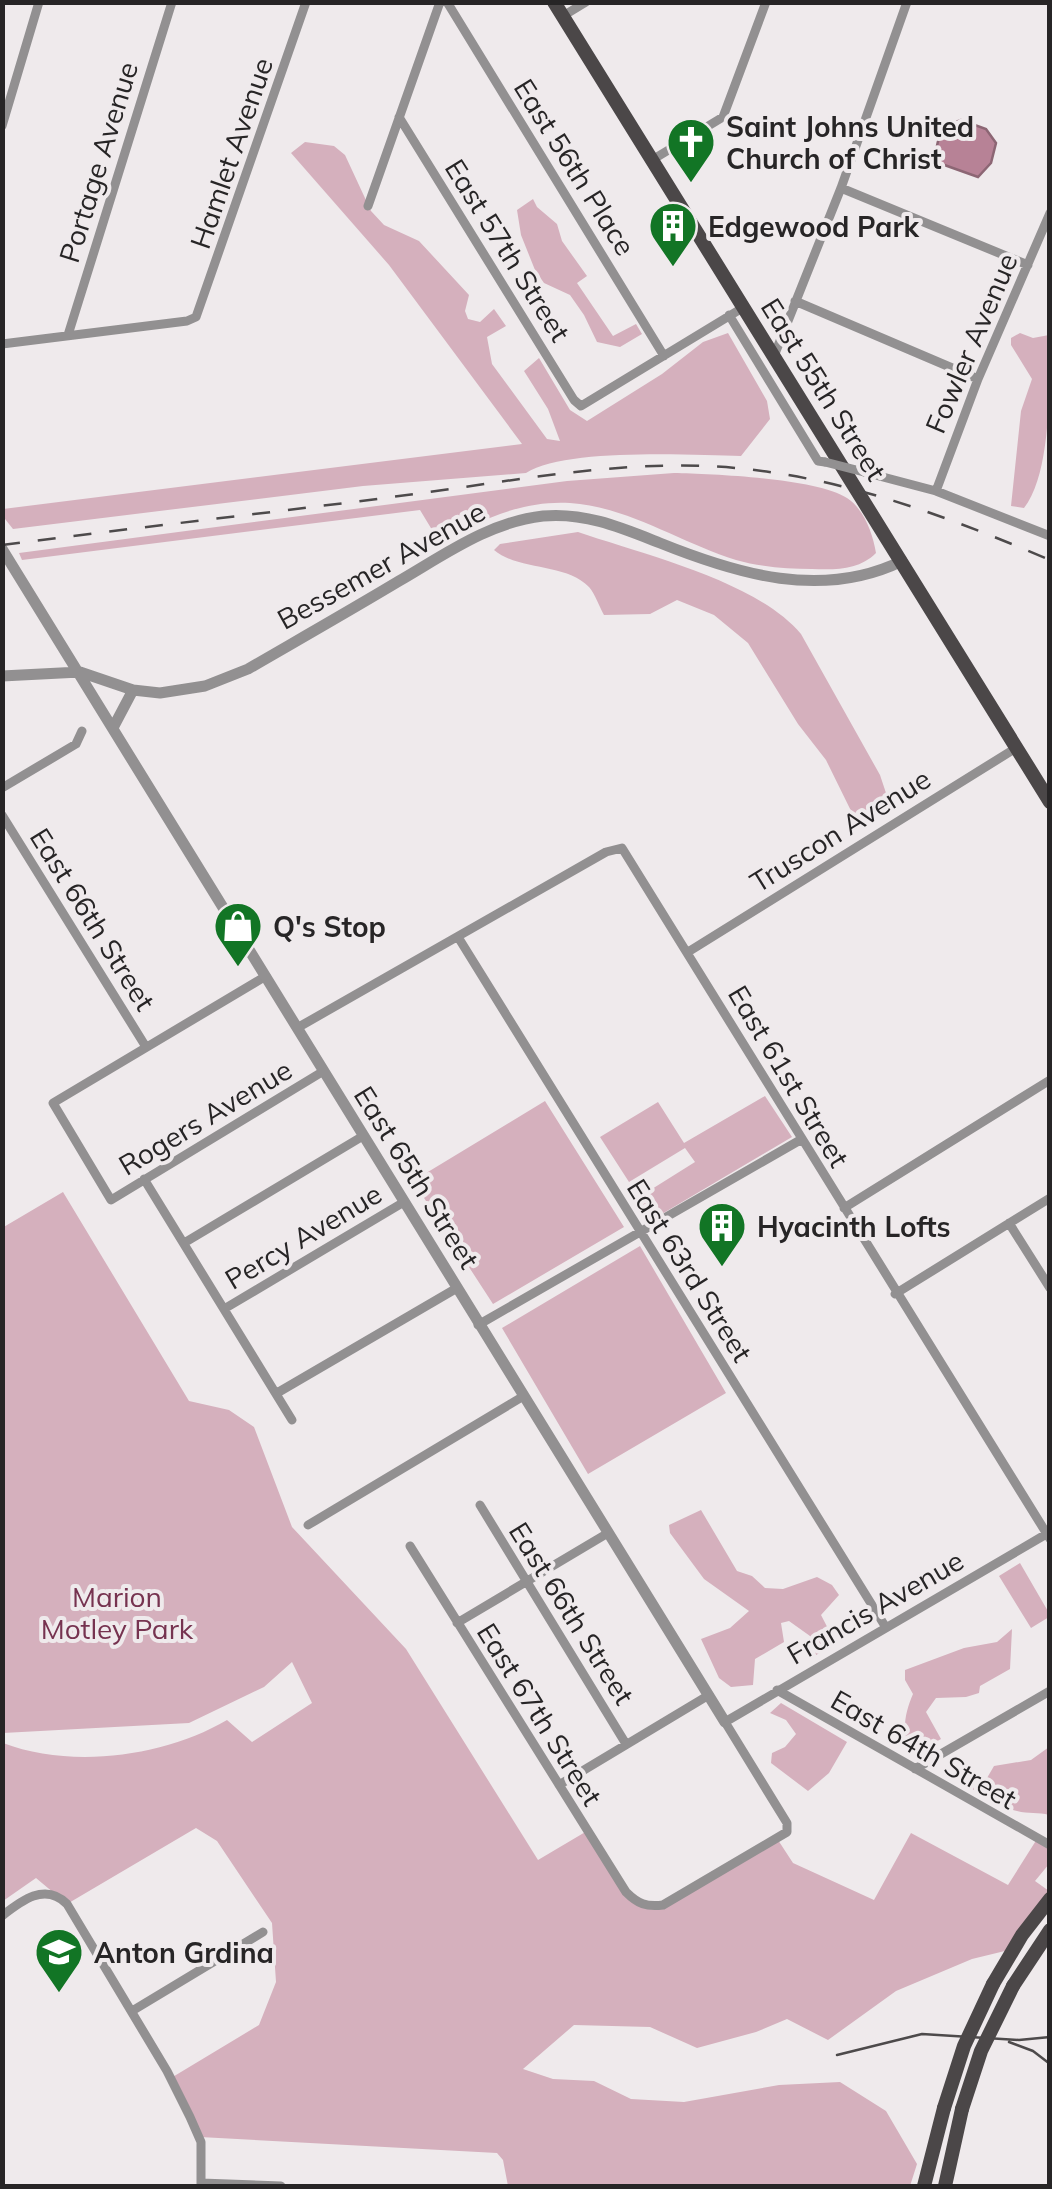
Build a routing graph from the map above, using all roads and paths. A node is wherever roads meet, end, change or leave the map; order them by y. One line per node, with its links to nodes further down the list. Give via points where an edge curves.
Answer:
1 (39, 2): 11 (street)
2 (172, 2): 20 (street, Portage Avenue)
3 (306, 2): 20 (street, Hamlet Avenue, via 196,317)
4 (443, 2): 10 (street); 22 (street, East 56th Place)
5 (554, 2): 9 (main road, East 55th Street)
6 (586, 2): 9 (street)
7 (766, 2): 12 (street, via 722,118)
8 (907, 2): 13 (street)
9 (563, 16): 12 (main road, East 55th Street)
10 (399, 116): 14 (street); 22 (street, East 57th Street, via 574,400 581,406)
11 (2, 126)
12 (652, 160): 18 (main road, East 55th Street)
13 (841, 188): 16 (street); 17 (street)
14 (368, 206)
15 (1050, 213): 16 (street, Fowler Avenue)
16 (1028, 264): 24 (street, Fowler Avenue)
17 (795, 301): 23 (street); 24 (street)
18 (744, 306): 19 (street); 23 (main road, East 55th Street)
19 (729, 315): 22 (street); 25 (street, bridge, via 818,460)
20 (68, 335): 21 (street)
21 (2, 344)
22 (664, 356)
23 (774, 356): 28 (main road, East 55th Street)
24 (978, 378): 25 (street, Fowler Avenue)
25 (936, 491): 26 (street)
26 (1050, 536)
27 (2, 548): 29 (street, East 65th Street)
28 (902, 561): 31 (street, Bessemer Avenue, via 845,578 780,580 717,565 596,520 527,518 476,537 228,678 184,690); 34 (main road, East 55th Street)
29 (80, 672): 30 (street, Bessemer Avenue); 31 (street, Bessemer Avenue); 32 (street, East 65th Street)
30 (2, 676)
31 (133, 690): 32 (street)
32 (114, 726): 40 (street, East 65th Street)
33 (82, 731): 35 (street, via 76,744)
34 (1016, 748): 36 (main road, East 55th Street); 39 (street, Truscon Avenue)
35 (2, 788)
36 (1050, 802)
37 (2, 816): 42 (street, East 66th Street)
38 (458, 937): 39 (street, East 61st Street, via 613,848 626,851); 41 (street); 52 (street, East 63rd Street)
39 (688, 952): 46 (street, East 61st Street)
40 (266, 976): 41 (street, East 65th Street); 42 (street)
41 (297, 1028): 43 (street, East 65th Street)
42 (146, 1047): 47 (street, Rogers Avenue, via 53,1103 111,1200)
43 (322, 1072): 45 (street, East 65th Street); 47 (street, Rogers Avenue)
44 (1050, 1080): 50 (street)
45 (362, 1136): 49 (street, East 65th Street); 53 (street)
46 (802, 1139): 50 (street, East 61st Street); 52 (street)
47 (144, 1179): 53 (street)
48 (1050, 1198): 51 (street)
49 (404, 1202): 54 (street, East 65th Street); 57 (street, Percy Avenue)
50 (844, 1208): 56 (street, East 61st Street)
51 (1010, 1222): 55 (street); 56 (street)
52 (640, 1233): 58 (street); 69 (street, East 63rd Street)
53 (184, 1243): 57 (street)
54 (457, 1288): 58 (street, East 65th Street); 59 (street)
55 (1050, 1288)
56 (895, 1294): 65 (street, East 61st Street)
57 (224, 1308): 59 (street)
58 (478, 1325): 60 (street, East 65th Street)
59 (276, 1393): 61 (street)
60 (522, 1397): 63 (street); 64 (street, East 65th Street)
61 (292, 1420)
62 (480, 1506): 67 (street, East 66th Street)
63 (308, 1524)
64 (608, 1533): 67 (street); 72 (street, East 65th Street)
65 (1049, 1535): 69 (street, Francis Avenue)
66 (410, 1546): 68 (street, East 67th Street)
67 (526, 1582): 68 (street); 74 (street, East 66th Street)
68 (457, 1624): 76 (street, East 67th Street)
69 (885, 1626): 70 (street, Francis Avenue)
70 (777, 1690): 73 (street, Francis Avenue); 75 (street, East 64th Street)
71 (1050, 1690): 75 (street)
72 (709, 1695): 73 (street, East 65th Street); 74 (street)
73 (725, 1722): 79 (street, East 65th Street, via 786,1832 663,1906)
74 (626, 1744): 76 (street)
75 (915, 1769): 77 (street, East 64th Street)
76 (559, 1785): 79 (street, East 67th Street)
77 (1050, 1845)
78 (1050, 1899): 86 (main road, bridge, via 993,1984 964,2046)
79 (637, 1903)
80 (2, 1916): 83 (street, via 43,1893 60,1897)
81 (1050, 1930): 87 (main road, bridge, via 1012,1986 981,2050)
82 (263, 1932): 83 (street)
83 (132, 2012): 84 (street, via 200,2137)
84 (201, 2185): 85 (street)
85 (281, 2186)
86 (924, 2186)
87 (945, 2186)

